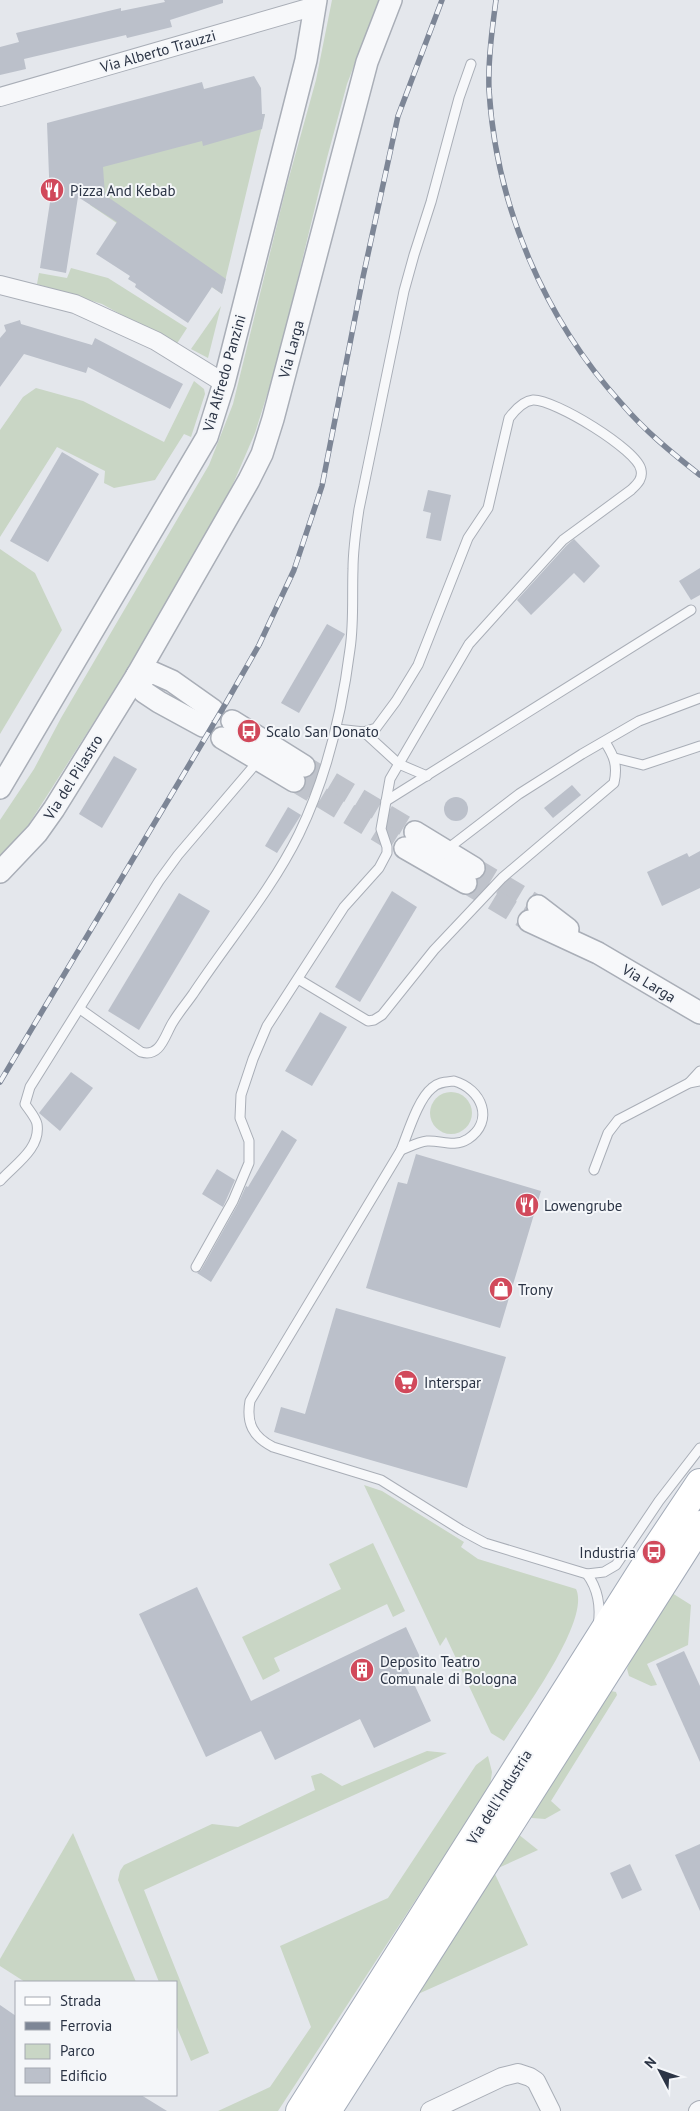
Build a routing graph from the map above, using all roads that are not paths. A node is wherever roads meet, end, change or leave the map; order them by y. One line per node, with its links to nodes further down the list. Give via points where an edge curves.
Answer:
1 (391, 0): 8 (street, Via Larga, via 366,62 262,454)
2 (316, 3): 4 (street, Via Alberto Trauzzi); 6 (street, Via Alfredo Panzini, via 306,60)
3 (471, 64): 11 (lane, via 414,254 359,509 354,543 350,648)
4 (0, 97)
5 (0, 285): 6 (street, via 75,304 156,341)
6 (224, 383): 18 (street, Via Alfredo Panzini, via 207,437 195,460)
7 (691, 610): 19 (lane)
8 (137, 675): 10 (street, via 144,692 159,702); 22 (street, Via del Pilastro, via 54,809 37,833)
9 (700, 698): 13 (lane, via 639,721)
10 (208, 718)
11 (336, 728): 12 (lane); 25 (lane, via 298,835 255,907 217,957 162,1044 153,1052 141,1052)
12 (364, 732): 17 (lane); 17 (lane, via 376,728 418,665 468,538 488,508 509,418 516,410 534,400 566,411 606,434 637,461 642,469 641,480 563,540 469,644)
13 (605, 742): 15 (lane); 21 (lane, via 519,794)
14 (700, 746): 15 (lane, via 643,765)
15 (615, 758): 24 (lane, via 614,783 502,878 434,950 382,1016 368,1021)
16 (259, 760): 16 (street, via 227,729 299,774); 25 (lane, via 169,868)
17 (399, 764): 19 (lane); 20 (lane, via 390,779)
18 (3, 776)
19 (427, 776): 20 (lane)
20 (386, 801): 24 (lane, via 381,829 387,853 379,868 344,907)
21 (446, 850): 21 (street, via 410,840 470,876)
22 (0, 872)
23 (534, 914): 26 (street, Via Larga)
24 (298, 979): 33 (lane, via 267,1026 241,1095 240,1118 249,1141 245,1176)
25 (80, 1009): 32 (lane, via 30,1087 25,1104 37,1124 36,1137 28,1153)
26 (700, 1013)
27 (700, 1071): 29 (lane)
28 (700, 1081): 29 (lane)
29 (689, 1083): 31 (lane, via 618,1120 608,1133)
30 (401, 1150): 30 (lane, via 427,1141 459,1144 469,1139 479,1126 482,1110 473,1090 454,1081 433,1087 425,1094); 37 (lane, via 250,1401 248,1413 253,1431 273,1447 381,1480 485,1543)
31 (594, 1170)
32 (0, 1181)
33 (196, 1267)
34 (700, 1448): 37 (lane, via 616,1565 604,1572)
35 (700, 1483): 38 (main road, Via dell'Industria)
36 (700, 1525): 40 (main road, Via dell'Industria)
37 (587, 1574): 38 (lane, via 597,1592 599,1609)
38 (591, 1651): 39 (main road, Via dell'Industria)
39 (300, 2111)
40 (327, 2111)
41 (430, 2111): 42 (street, via 502,2077 518,2073 536,2081)
42 (552, 2111)

